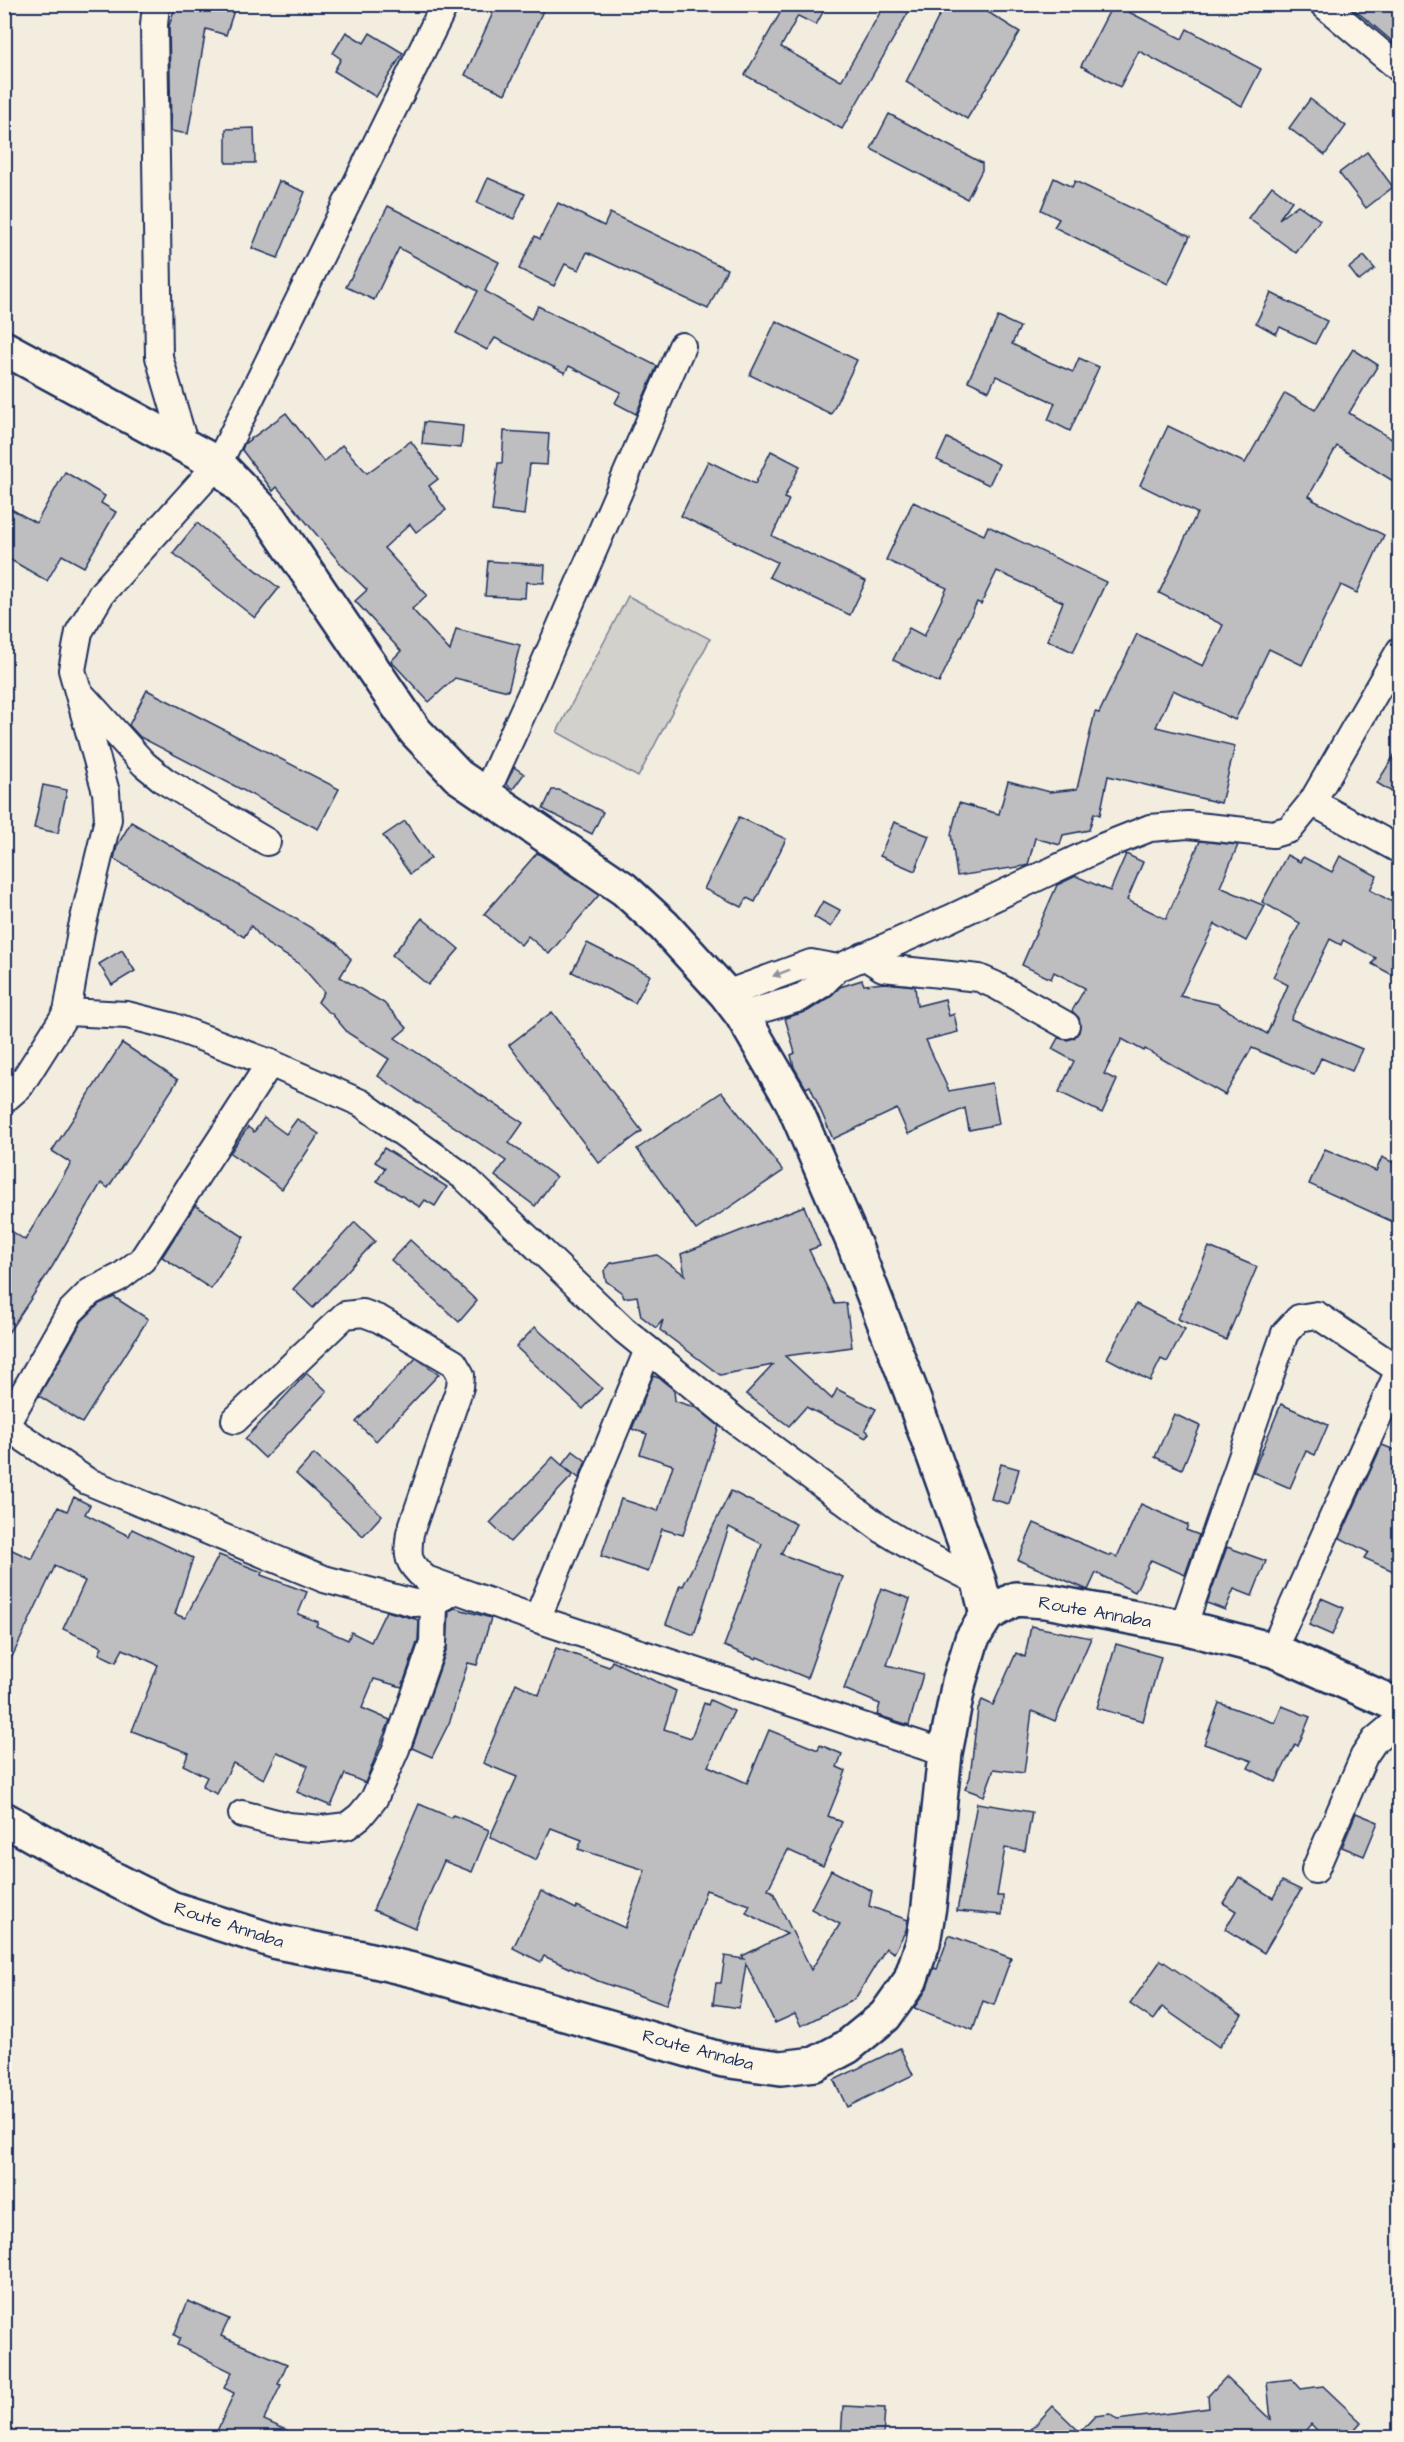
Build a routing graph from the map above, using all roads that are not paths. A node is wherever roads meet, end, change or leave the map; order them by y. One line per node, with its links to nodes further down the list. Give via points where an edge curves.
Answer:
1 (156, 4): 7 (street, via 153,25 159,357)
2 (445, 4): 8 (street)
3 (1340, 10): 4 (street)
4 (1400, 69)
5 (682, 346): 11 (street)
6 (4, 348): 7 (main road)
7 (185, 446): 8 (main road)
8 (218, 464): 10 (street, via 102,593 79,632 72,670); 11 (main road, via 271,519 415,731 458,776)
9 (1400, 650): 12 (street)
10 (77, 690): 13 (street, via 144,764 165,781); 17 (street, via 106,792 108,819 81,931)
11 (485, 795): 16 (main road, via 624,889 664,926)
12 (1312, 802): 14 (street); 15 (street, via 1290,829 1273,834 1188,825 1150,828)
13 (267, 842)
14 (1400, 850)
15 (864, 956): 16 (street, via 838,968 800,998); 18 (street, via 883,968 979,978)
16 (734, 1005): 25 (main road, via 792,1101 854,1244)
17 (67, 1012): 19 (street, via 127,1015 171,1026); 20 (street, via 20,1086)
18 (1066, 1025)
19 (270, 1063): 21 (street, via 361,1103 464,1177); 24 (street, via 142,1260 90,1292 70,1312)
20 (4, 1100)
21 (648, 1350): 25 (street, via 882,1530); 28 (street)
22 (1399, 1369): 29 (street, via 1317,1315 1299,1318 1285,1333); 30 (street)
23 (235, 1420): 26 (street, via 345,1315 363,1313 379,1319 454,1364 461,1375 460,1388 410,1533 407,1555 414,1569)
24 (5, 1426): 26 (street, via 87,1481 324,1579 414,1603)
25 (979, 1582): 27 (main road)
26 (445, 1596): 28 (street); 34 (street, via 434,1643 391,1759 374,1800 360,1816 347,1826 322,1829 288,1826)
27 (987, 1615): 29 (main road, Route Annaba, via 1015,1599 1046,1601); 33 (main road, Route Annaba, via 972,1639)
28 (537, 1618): 33 (street)
29 (1183, 1627): 30 (main road, Route Annaba)
30 (1273, 1650): 31 (main road, Route Annaba)
31 (1400, 1706)
32 (1400, 1719): 36 (street, via 1375,1740 1364,1756)
33 (945, 1753): 35 (main road, Route Annaba, via 929,1906 910,1981 885,2016 848,2047 814,2064 781,2068 723,2060 417,1971 277,1942 171,1908)
34 (242, 1814)
35 (4, 1819)
36 (1315, 1870)

